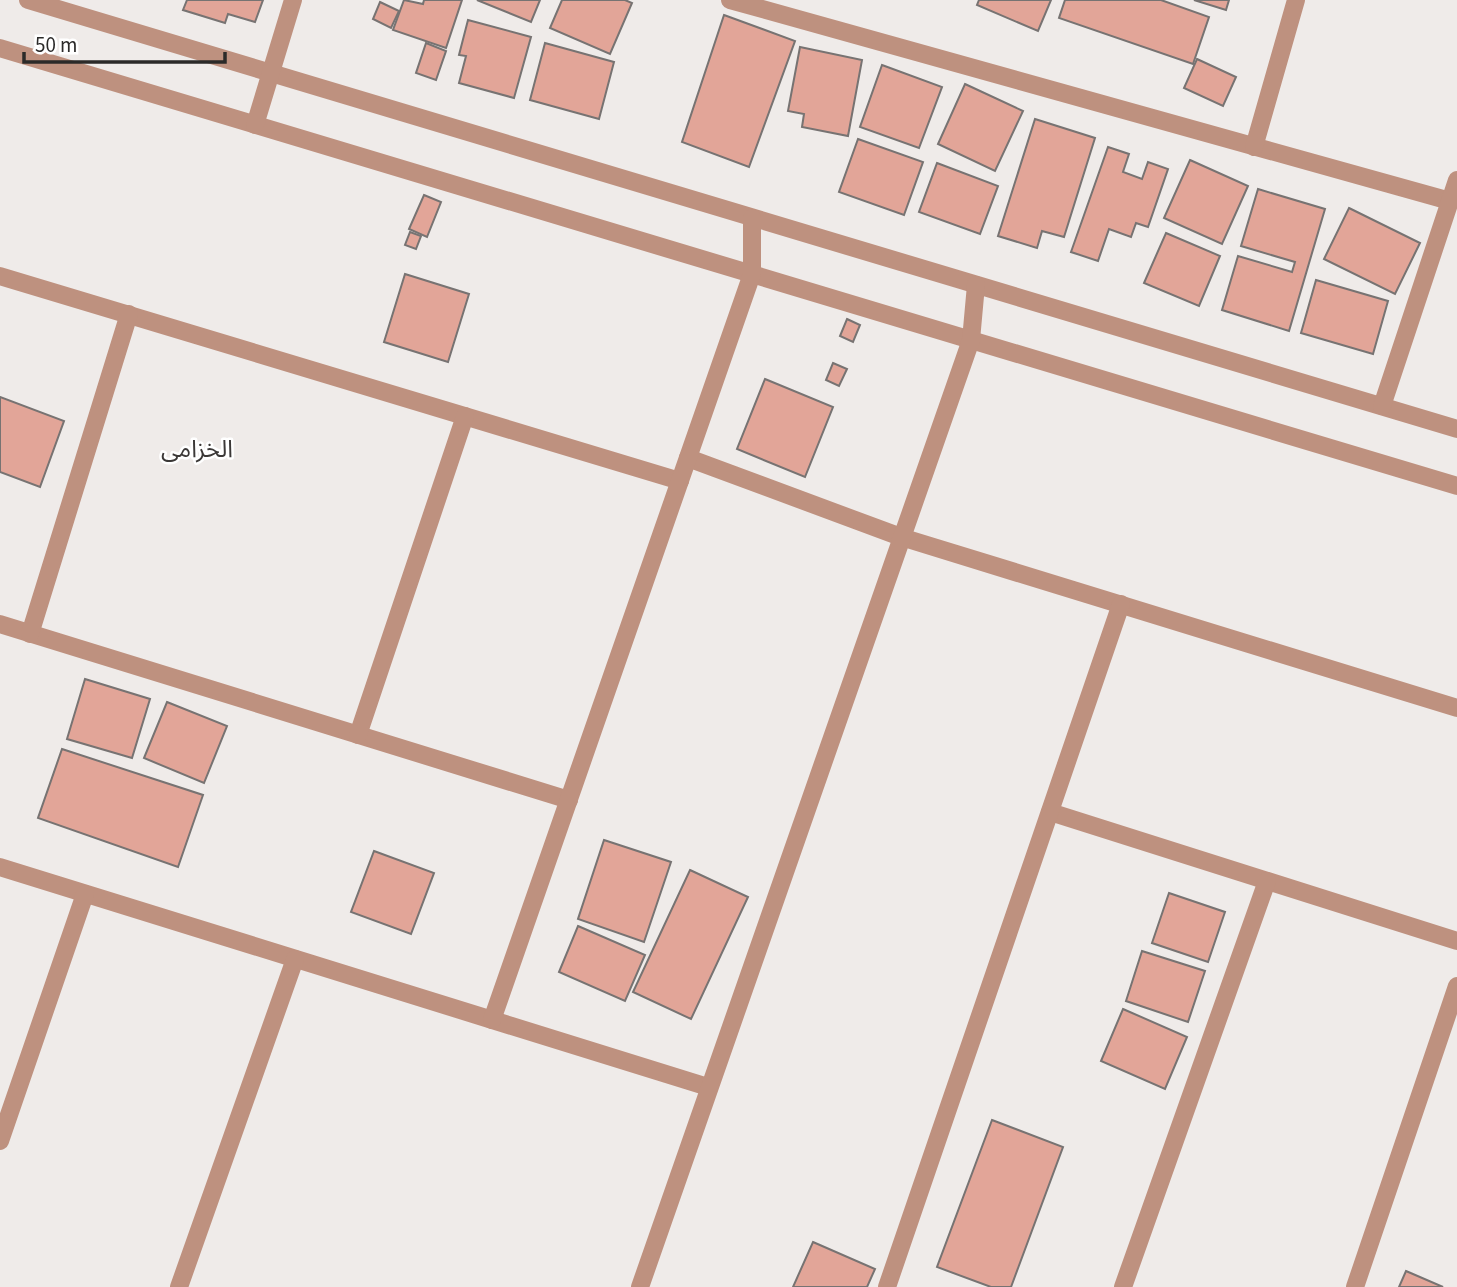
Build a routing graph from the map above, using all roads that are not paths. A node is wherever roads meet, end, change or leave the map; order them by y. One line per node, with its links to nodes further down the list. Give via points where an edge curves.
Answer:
1 (28, 0): 5 (street)
2 (293, 0): 7 (street)
3 (730, 0): 9 (street)
4 (1296, 0): 9 (street)
5 (68, 6): 7 (street)
6 (0, 48): 8 (street)
7 (271, 73): 8 (street); 12 (street)
8 (255, 125): 13 (street)
9 (1254, 147): 11 (street)
10 (1457, 180): 11 (street)
11 (1450, 201): 18 (street)
12 (752, 218): 13 (street); 15 (street)
13 (752, 274): 17 (street); 21 (street)
14 (0, 276): 16 (street)
15 (976, 285): 17 (street); 18 (street)
16 (128, 314): 19 (street); 27 (street)
17 (971, 340): 23 (street); 24 (street)
18 (1382, 406): 20 (street)
19 (465, 416): 22 (street); 29 (street)
20 (1457, 429)
21 (688, 458): 22 (street); 24 (street)
22 (680, 481): 30 (street)
23 (1457, 486)
24 (901, 537): 25 (street); 39 (street)
25 (1121, 604): 28 (street); 31 (street)
26 (0, 624): 27 (street)
27 (30, 634): 29 (street)
28 (1457, 708)
29 (358, 735): 30 (street)
30 (569, 800): 38 (street)
31 (1050, 812): 33 (street); 44 (street)
32 (0, 867): 34 (street)
33 (1267, 881): 35 (street); 45 (street)
34 (85, 894): 36 (street); 40 (street)
35 (1457, 941)
36 (295, 959): 38 (street); 42 (street)
37 (1457, 986): 46 (street)
38 (492, 1020): 39 (street)
39 (708, 1087): 43 (street)
40 (5, 1108): 41 (street)
41 (0, 1141)
42 (179, 1287)
43 (640, 1287)
44 (887, 1287)
45 (1123, 1287)
46 (1355, 1287)

